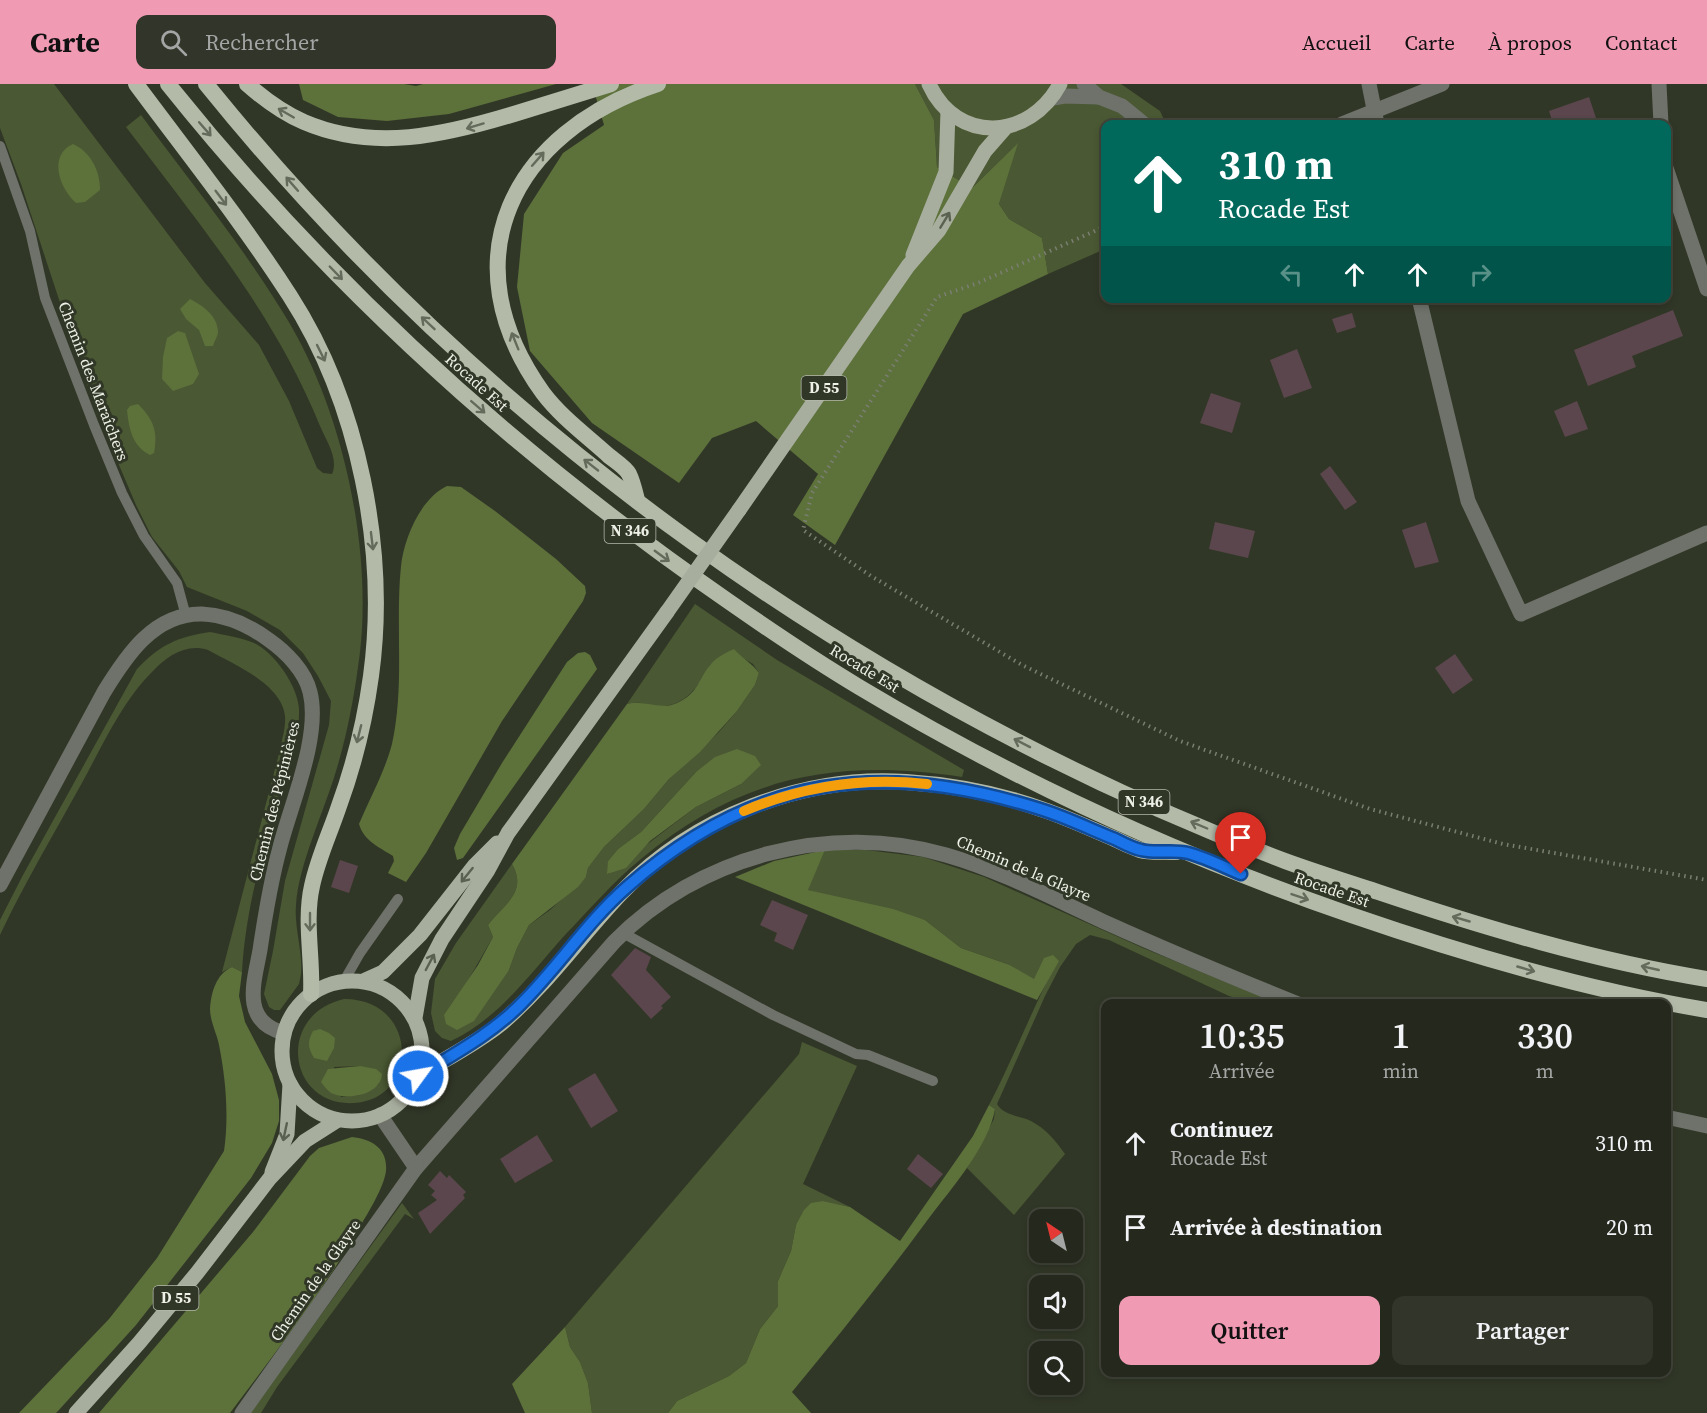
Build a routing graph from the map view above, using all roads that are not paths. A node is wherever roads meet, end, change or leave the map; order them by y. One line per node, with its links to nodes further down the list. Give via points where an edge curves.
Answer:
1 (136, 84): 36 (highway, one-way to 36, via 246,232 303,318 342,405 367,506 375,589 371,676 353,762 312,887)
2 (168, 84): 29 (highway, Rocade Est / N 346, one-way to 29, via 263,197 356,294 474,404 659,553 858,687 1046,787)
3 (206, 84): 25 (highway, Rocade Est / N 346, one-way to 3, via 496,386 402,298 318,214)
4 (247, 84): 5 (highway, one-way to 4, via 464,129 415,138 372,139 332,133 302,122 269,103)
5 (611, 84)
6 (658, 84): 25 (highway, one-way to 6, via 628,473 558,410 520,355 503,306 498,278 499,240 508,207 522,180 563,133 620,98)
7 (929, 84): 15 (main road)
8 (1060, 84): 14 (main road)
9 (1084, 84): 13 (street)
10 (1369, 84): 16 (street)
11 (1443, 84): 16 (street)
12 (1659, 84): 18 (street)
13 (1099, 97): 14 (street); 17 (street, via 1122,106)
14 (1053, 98): 19 (main road, via 1024,122)
15 (948, 111): 19 (main road, via 985,128); 22 (main road, D 55, via 946,172)
16 (1376, 118)
17 (1139, 120)
18 (1660, 120)
19 (1006, 127): 22 (main road, D 55, one-way to 19, via 939,230 985,151)
20 (0, 146): 27 (lane, Chemin des Maraîchers, via 30,231 45,298 94,425 144,536 177,583)
21 (1671, 183): 23 (street)
22 (908, 266): 28 (main road, D 55, bridge, via 667,612)
23 (1707, 290)
24 (1420, 303): 26 (street, via 1468,501 1521,614)
25 (637, 500): 33 (highway, Rocade Est / N 346, one-way to 25, via 1563,948 1437,912 1286,861 1161,809 1058,761 872,661 741,576)
26 (1707, 533)
27 (186, 616): 30 (street, Chemin des Pépinières, via 153,631 122,663); 42 (street, Chemin des Pépinières, via 216,615 252,628 288,654 310,691 312,736 279,849 255,980 254,1004 263,1023)
28 (507, 833): 35 (main road, D 55, one-way to 35, via 475,865 420,935 383,972); 41 (main road, D 55, one-way to 28, via 422,978)
29 (1187, 852): 38 (highway, Rocade Est / N 346, one-way to 38, via 1276,889 1429,942); 43 (highway, via 1141,850 1044,810 950,786 867,781 797,792 728,817 656,862 624,890 498,1026)
30 (0, 885)
31 (398, 900): 34 (lane)
32 (623, 933): 37 (street, Chemin de la Glayre, via 686,888 751,858 807,845 846,841 888,843 969,863); 44 (lane, via 794,1025 856,1054 868,1055); 50 (street, Chemin de la Glayre)
33 (1707, 979)
34 (344, 981): 35 (main road); 36 (main road)
35 (363, 981): 41 (main road, via 402,1000)
36 (311, 994): 42 (main road, via 290,1018)
37 (1286, 999)
38 (1650, 999)
39 (1671, 1004): 40 (highway, Rocade Est / N 346, one-way to 40)
40 (1707, 1010)
41 (415, 1018): 43 (main road, via 422,1047)
42 (285, 1033): 45 (main road, via 283,1059)
43 (418, 1076): 46 (main road, via 396,1106)
44 (933, 1081)
45 (290, 1084): 48 (main road, via 303,1101); 51 (main road, D 55, one-way to 51, via 286,1134)
46 (380, 1115): 48 (main road, via 359,1121); 50 (street)
47 (1671, 1118): 49 (street)
48 (338, 1120): 51 (main road, D 55, via 304,1141)
49 (1707, 1126)
50 (416, 1168): 53 (street, Chemin de la Glayre)
51 (270, 1178): 52 (main road, D 55, via 190,1281)
52 (76, 1413)
53 (242, 1413)

